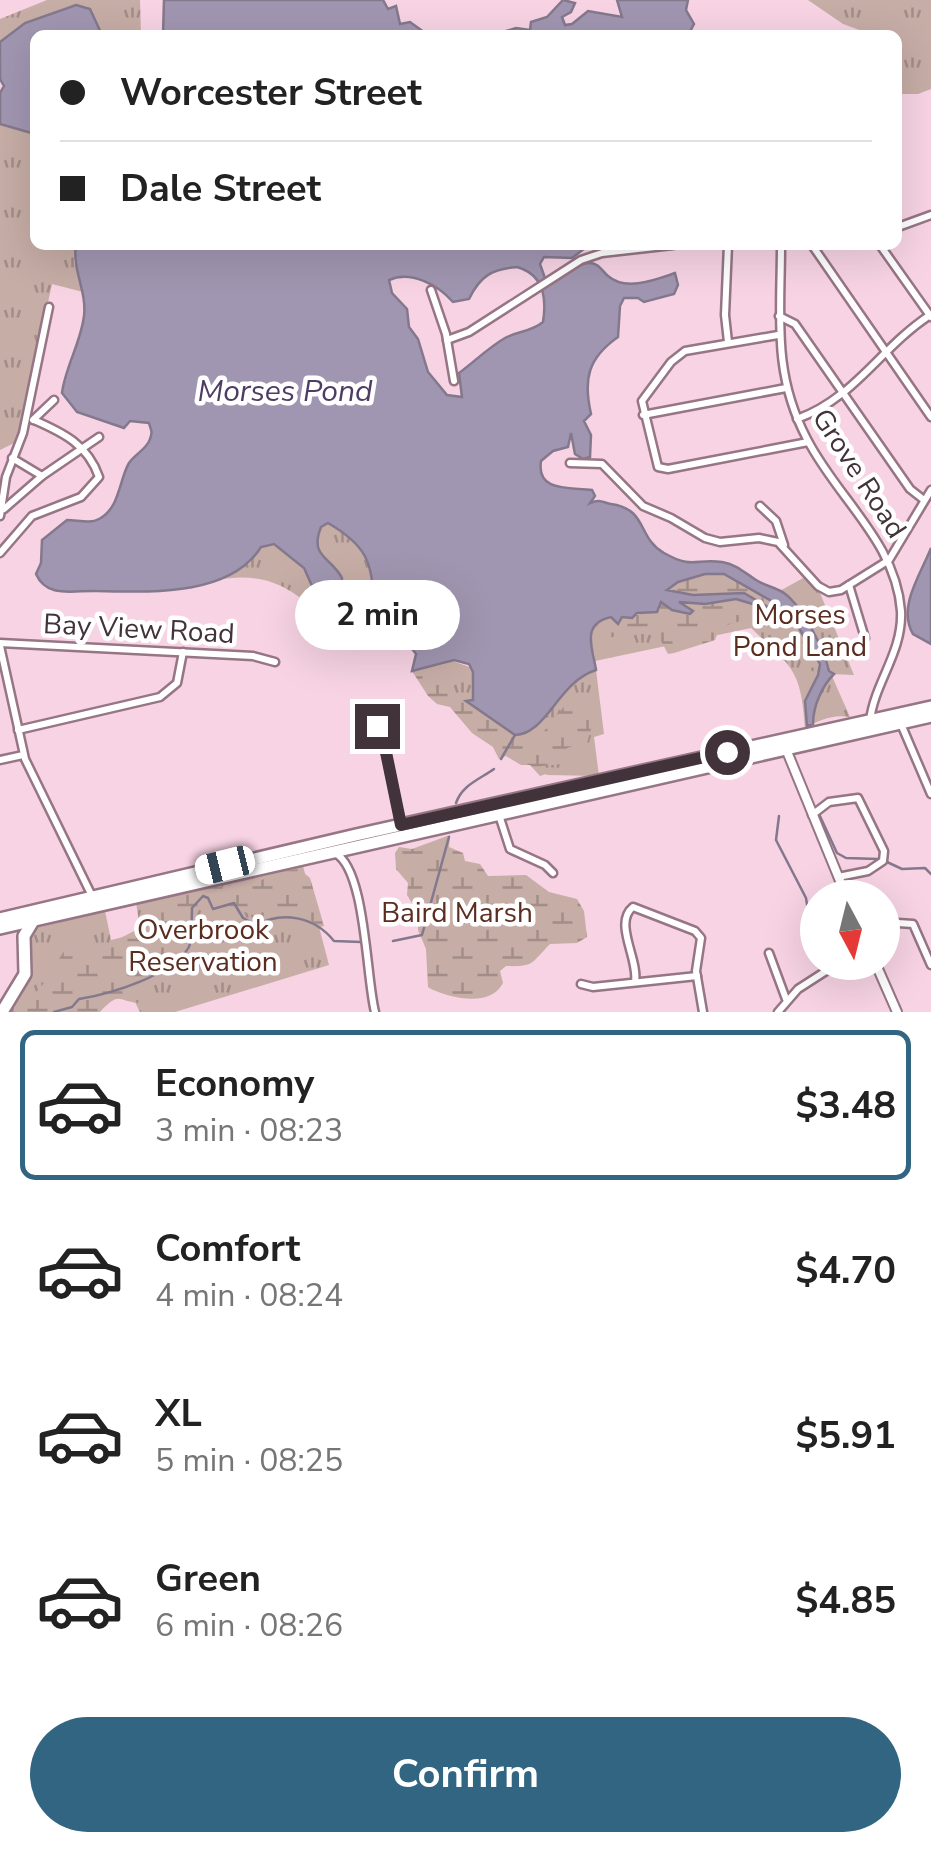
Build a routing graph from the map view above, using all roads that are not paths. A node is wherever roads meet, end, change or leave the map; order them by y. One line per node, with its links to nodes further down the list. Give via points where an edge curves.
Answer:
1 (931, 215): 2 (street)
2 (902, 226)
3 (638, 250): 13 (street, via 594,254)
4 (728, 250): 14 (street)
5 (781, 250): 10 (street, Grove Road)
6 (815, 250): 15 (street)
7 (884, 250): 11 (street)
8 (430, 290): 13 (street)
9 (49, 308): 24 (street)
10 (778, 316): 12 (street, Grove Road); 18 (street, via 792,321)
11 (930, 316): 15 (street)
12 (778, 335): 14 (street); 17 (street, Grove Road)
13 (447, 340): 16 (street)
14 (728, 342): 20 (street, via 676,356 642,401)
15 (885, 351): 18 (street); 21 (street)
16 (454, 381)
17 (786, 388): 20 (street); 22 (street, Grove Road)
18 (844, 394): 22 (street); 32 (street)
19 (54, 400): 23 (street)
20 (644, 415): 26 (street, via 660,469)
21 (931, 418)
22 (798, 419): 26 (street, Grove Road)
23 (34, 420): 24 (street); 27 (street)
24 (23, 430): 28 (street)
25 (99, 438): 27 (street)
26 (808, 442): 37 (street, Grove Road)
27 (84, 448): 30 (street); 36 (street, via 98,481 81,497 32,516)
28 (12, 458): 30 (street); 34 (street)
29 (570, 463): 35 (street, via 602,464 643,506 710,540 764,538)
30 (42, 476): 34 (street)
31 (931, 490): 32 (street)
32 (924, 500): 37 (street)
33 (760, 506): 35 (street, via 776,521)
34 (2, 513)
35 (784, 546): 38 (street, via 821,589 837,592)
36 (0, 553)
37 (889, 560): 38 (street); 45 (street, Grove Road, via 901,633)
38 (849, 585): 39 (street)
39 (865, 638)
40 (0, 645): 41 (street, Bay View Road); 48 (street)
41 (183, 652): 42 (street, Bay View Road); 48 (street, via 176,683 160,697)
42 (275, 662)
43 (931, 708): 45 (highway)
44 (931, 716): 46 (highway)
45 (870, 720): 49 (highway)
46 (901, 723): 49 (highway); 52 (street)
47 (377, 726): 55 (street)
48 (18, 730): 50 (street)
49 (786, 745): 53 (highway); 54 (street); 55 (highway)
50 (23, 755): 51 (street); 62 (street)
51 (0, 760)
52 (931, 794)
53 (498, 814): 56 (highway); 59 (street, via 510,849)
54 (812, 814): 60 (street); 60 (street, via 855,796 885,855 868,871)
55 (401, 825): 62 (highway)
56 (358, 846): 57 (highway); 58 (street)
57 (331, 852): 58 (street); 63 (highway)
58 (348, 865): 79 (street)
59 (552, 873)
60 (838, 877): 61 (street)
61 (839, 880)
62 (92, 897): 64 (highway)
63 (40, 918): 66 (highway); 67 (highway, via 28,926)
64 (0, 919)
65 (900, 923): 69 (street, via 913,924)
66 (0, 928): 67 (highway, via 18,933)
67 (24, 945): 75 (highway, via 26,970)
68 (769, 953): 76 (street)
69 (931, 965)
70 (696, 976): 73 (street); 73 (street, via 699,934 632,907 624,921); 80 (street)
71 (814, 980): 76 (street)
72 (883, 980): 82 (street)
73 (636, 982): 74 (street)
74 (581, 984)
75 (16, 991): 77 (highway); 78 (highway)
76 (786, 999): 81 (street)
77 (0, 1001)
78 (2, 1012)
79 (375, 1012)
80 (703, 1012)
81 (778, 1012)
82 (897, 1012)

